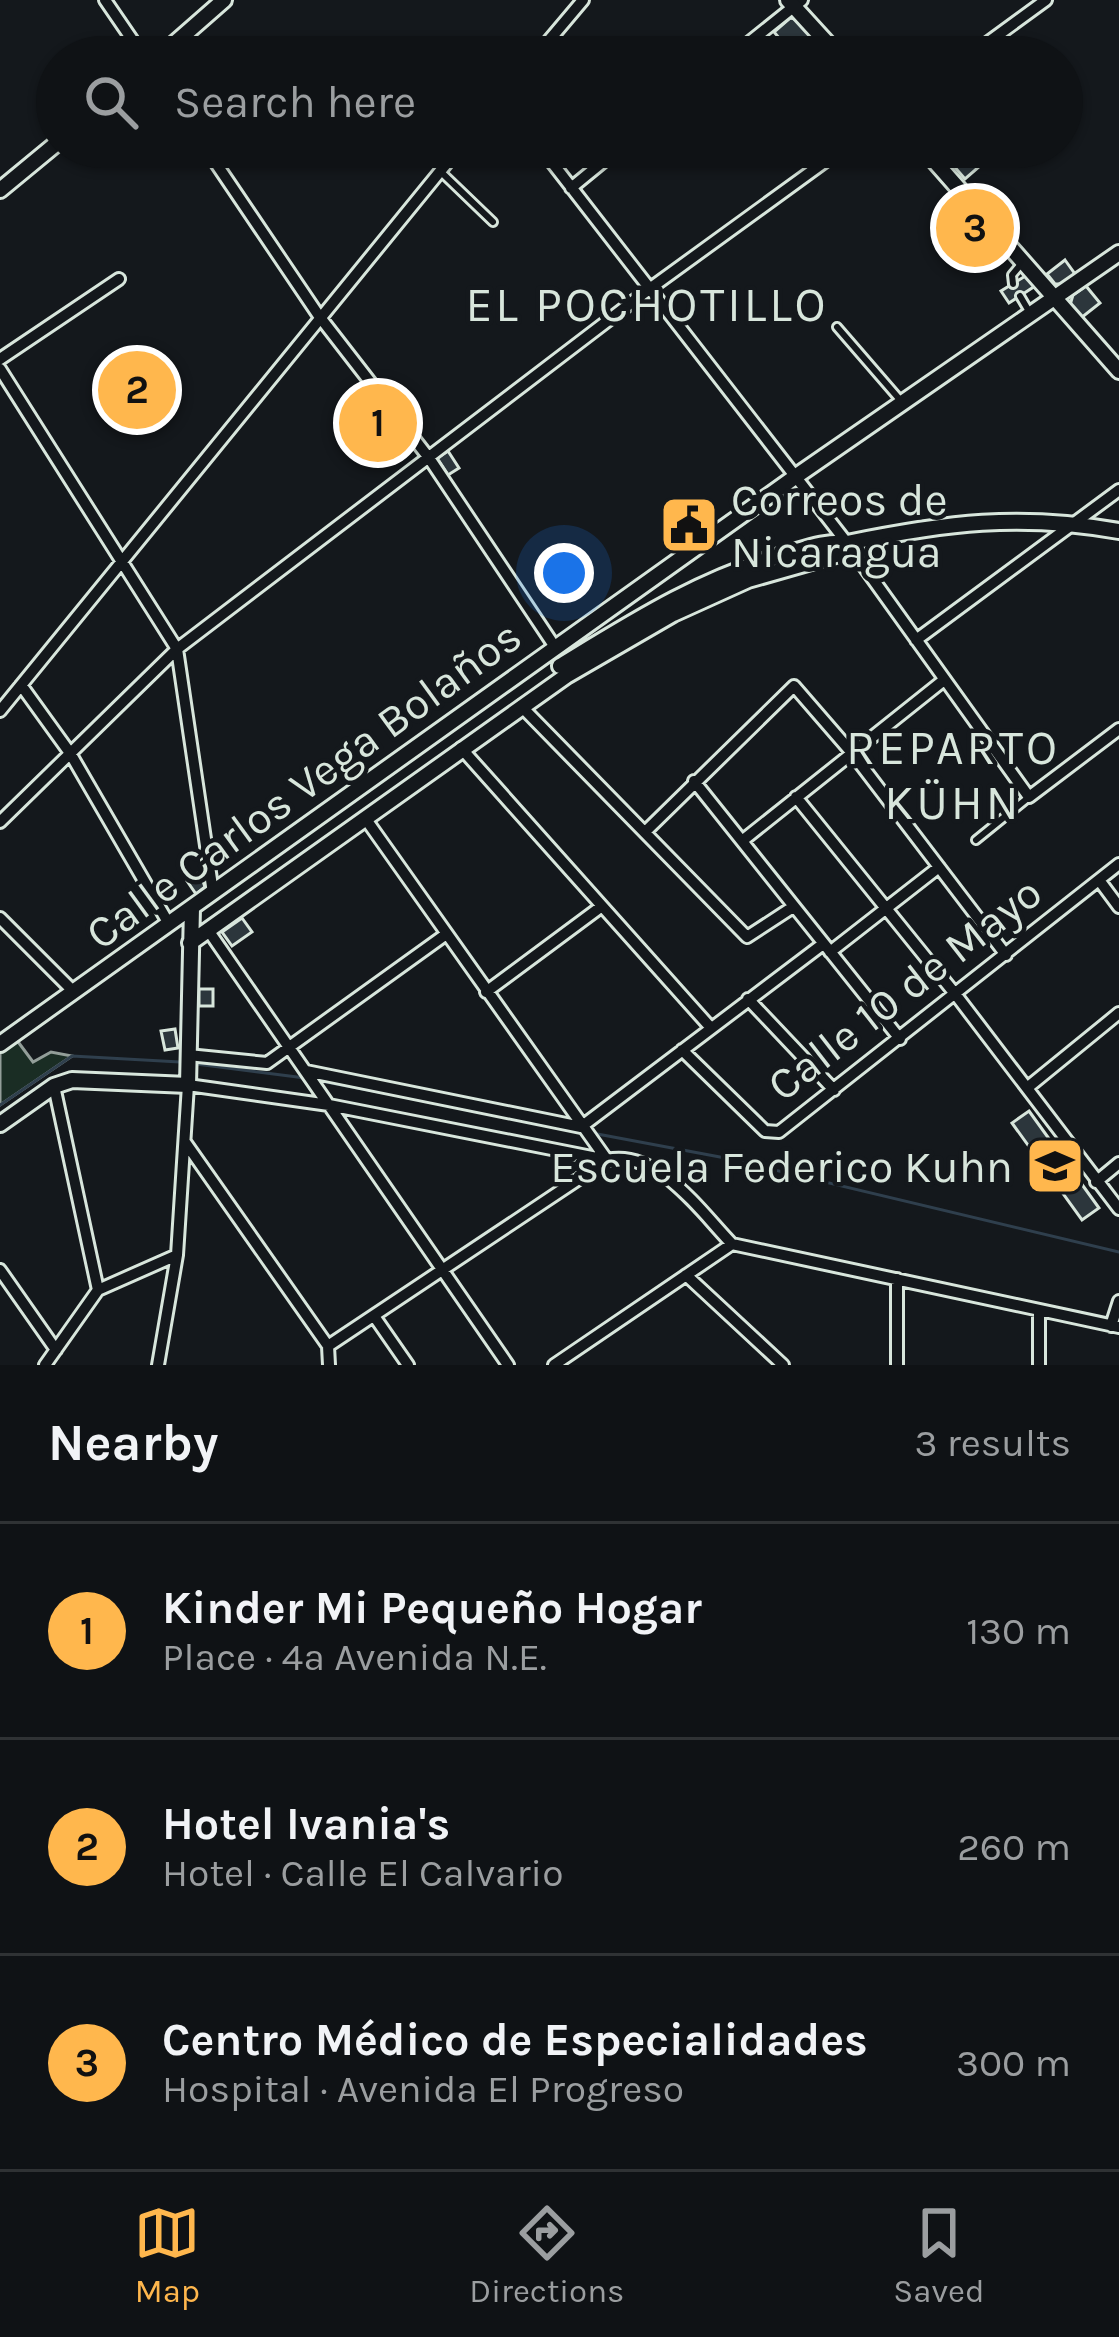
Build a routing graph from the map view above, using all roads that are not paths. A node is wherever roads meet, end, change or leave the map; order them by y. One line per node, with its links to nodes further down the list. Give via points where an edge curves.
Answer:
1 (105, 0): 6 (street)
2 (224, 0): 7 (street)
3 (583, 0): 8 (street)
4 (1046, 0): 11 (street)
5 (794, 2): 9 (street); 10 (street)
6 (130, 36)
7 (183, 36)
8 (553, 36)
9 (755, 36)
10 (822, 36)
11 (997, 36)
12 (36, 160): 21 (street)
13 (219, 168): 31 (street)
14 (442, 168): 19 (street)
15 (556, 168): 20 (street)
16 (595, 168): 20 (street)
17 (816, 168): 27 (street)
18 (941, 168): 24 (street)
19 (440, 171): 22 (lane); 31 (street)
20 (571, 188): 27 (street)
21 (0, 190)
22 (494, 222)
23 (1119, 253): 29 (street, Calle Carlos Vega Bolaños)
24 (1024, 260): 26 (lane); 29 (street)
25 (119, 279): 33 (street)
26 (1013, 284)
27 (649, 290): 37 (street); 38 (street)
28 (1020, 296): 30 (lane)
29 (1055, 296): 30 (street, Calle Carlos Vega Bolaños); 35 (street)
30 (1030, 313): 36 (street, Calle Carlos Vega Bolaños)
31 (319, 316): 37 (street); 43 (street)
32 (837, 326): 36 (lane)
33 (0, 359)
34 (0, 369): 43 (street)
35 (1119, 371)
36 (902, 403): 38 (street, Calle Carlos Vega Bolaños)
37 (429, 458): 45 (street); 46 (street)
38 (795, 477): 42 (street); 45 (street, Calle Carlos Vega Bolaños)
39 (1119, 490): 40 (street)
40 (1076, 523): 41 (street, Calle Carlos Vega Bolaños); 42 (street, Calle Carlos Vega Bolaños, via 982,520); 44 (street)
41 (1119, 531)
42 (847, 543): 44 (street); 47 (street, Calle Carlos Vega Bolaños, via 743,566 667,601)
43 (123, 561): 46 (street); 49 (street)
44 (916, 640): 48 (street)
45 (552, 649): 47 (street); 67 (street, Calle Carlos Vega Bolaños)
46 (178, 650): 54 (street); 67 (street)
47 (563, 671): 50 (street, Calle Carlos Vega Bolaños)
48 (944, 680): 55 (street); 58 (street)
49 (21, 685): 51 (street); 54 (street)
50 (521, 706): 53 (street, Calle Carlos Vega Bolaños); 61 (street)
51 (0, 711)
52 (1119, 729): 58 (street)
53 (461, 748): 59 (street, Calle Carlos Vega Bolaños); 68 (street)
54 (70, 753): 60 (street); 74 (street)
55 (852, 753): 56 (street, via 794,686); 57 (street); 65 (street)
56 (694, 781): 61 (street); 63 (street)
57 (796, 797): 63 (street); 72 (street)
58 (1029, 797): 62 (lane)
59 (365, 818): 75 (street, Calle Carlos Vega Bolaños); 76 (street)
60 (0, 822)
61 (645, 832): 69 (street, via 747,937)
62 (976, 840)
63 (742, 841): 69 (street)
64 (1119, 864): 66 (street, Calle 10 de Mayo)
65 (939, 867): 72 (street); 79 (street)
66 (1100, 880): 70 (street); 79 (street, Calle 10 de Mayo)
67 (213, 893): 71 (street, Calle Carlos Vega Bolaños)
68 (602, 906): 81 (street); 85 (street)
69 (793, 907): 78 (street)
70 (1119, 907)
71 (192, 908): 74 (street, Calle Carlos Vega Bolaños); 77 (street)
72 (884, 909): 78 (street); 82 (street)
73 (0, 918): 80 (street)
74 (169, 924): 80 (street, Calle Carlos Vega Bolaños)
75 (208, 930): 77 (street, Calle Carlos Vega Bolaños); 88 (street)
76 (445, 935): 81 (street); 88 (street)
77 (190, 943): 90 (street)
78 (826, 948): 83 (street); 86 (street)
79 (1006, 955): 82 (street, Calle 10 de Mayo)
80 (74, 992): 87 (street, Calle Carlos Vega Bolaños)
81 (486, 992): 98 (street)
82 (956, 995): 86 (street, Calle 10 de Mayo); 94 (street)
83 (748, 999): 85 (street); 95 (street)
84 (1119, 1013): 94 (street)
85 (711, 1028): 89 (street)
86 (900, 1039): 95 (street, Calle 10 de Mayo)
87 (0, 1044)
88 (290, 1046): 90 (street, via 267,1063); 91 (street)
89 (682, 1050): 95 (street, Calle 10 de Mayo, via 771,1134); 98 (street)
90 (188, 1058): 92 (street)
91 (306, 1071): 96 (street); 98 (street)
92 (188, 1083): 93 (street); 96 (street); 99 (street)
93 (54, 1086): 97 (street); 110 (street)
94 (1027, 1088): 102 (street)
95 (834, 1090)
96 (329, 1105): 100 (street); 107 (street)
97 (0, 1124)
98 (582, 1128): 100 (street)
99 (185, 1142): 105 (street); 115 (street)
100 (607, 1160): 104 (street, via 635,1161 670,1180); 107 (street)
101 (1119, 1163): 102 (street)
102 (1096, 1182): 103 (street)
103 (1119, 1209)
104 (732, 1244): 108 (street); 109 (street)
105 (177, 1255): 110 (street); 118 (street)
106 (0, 1270): 116 (street)
107 (443, 1270): 113 (street); 121 (street)
108 (686, 1275): 122 (street); 123 (street)
109 (897, 1279): 112 (street); 124 (street)
110 (98, 1289): 116 (street)
111 (1119, 1301): 114 (street)
112 (1039, 1313): 114 (street); 125 (street)
113 (374, 1316): 115 (street); 120 (street)
114 (1115, 1327)
115 (328, 1346): 119 (street)
116 (56, 1350): 117 (street)
117 (45, 1365)
118 (158, 1365)
119 (329, 1365)
120 (408, 1365)
121 (508, 1365)
122 (554, 1365)
123 (782, 1365)
124 (897, 1365)
125 (1039, 1365)

